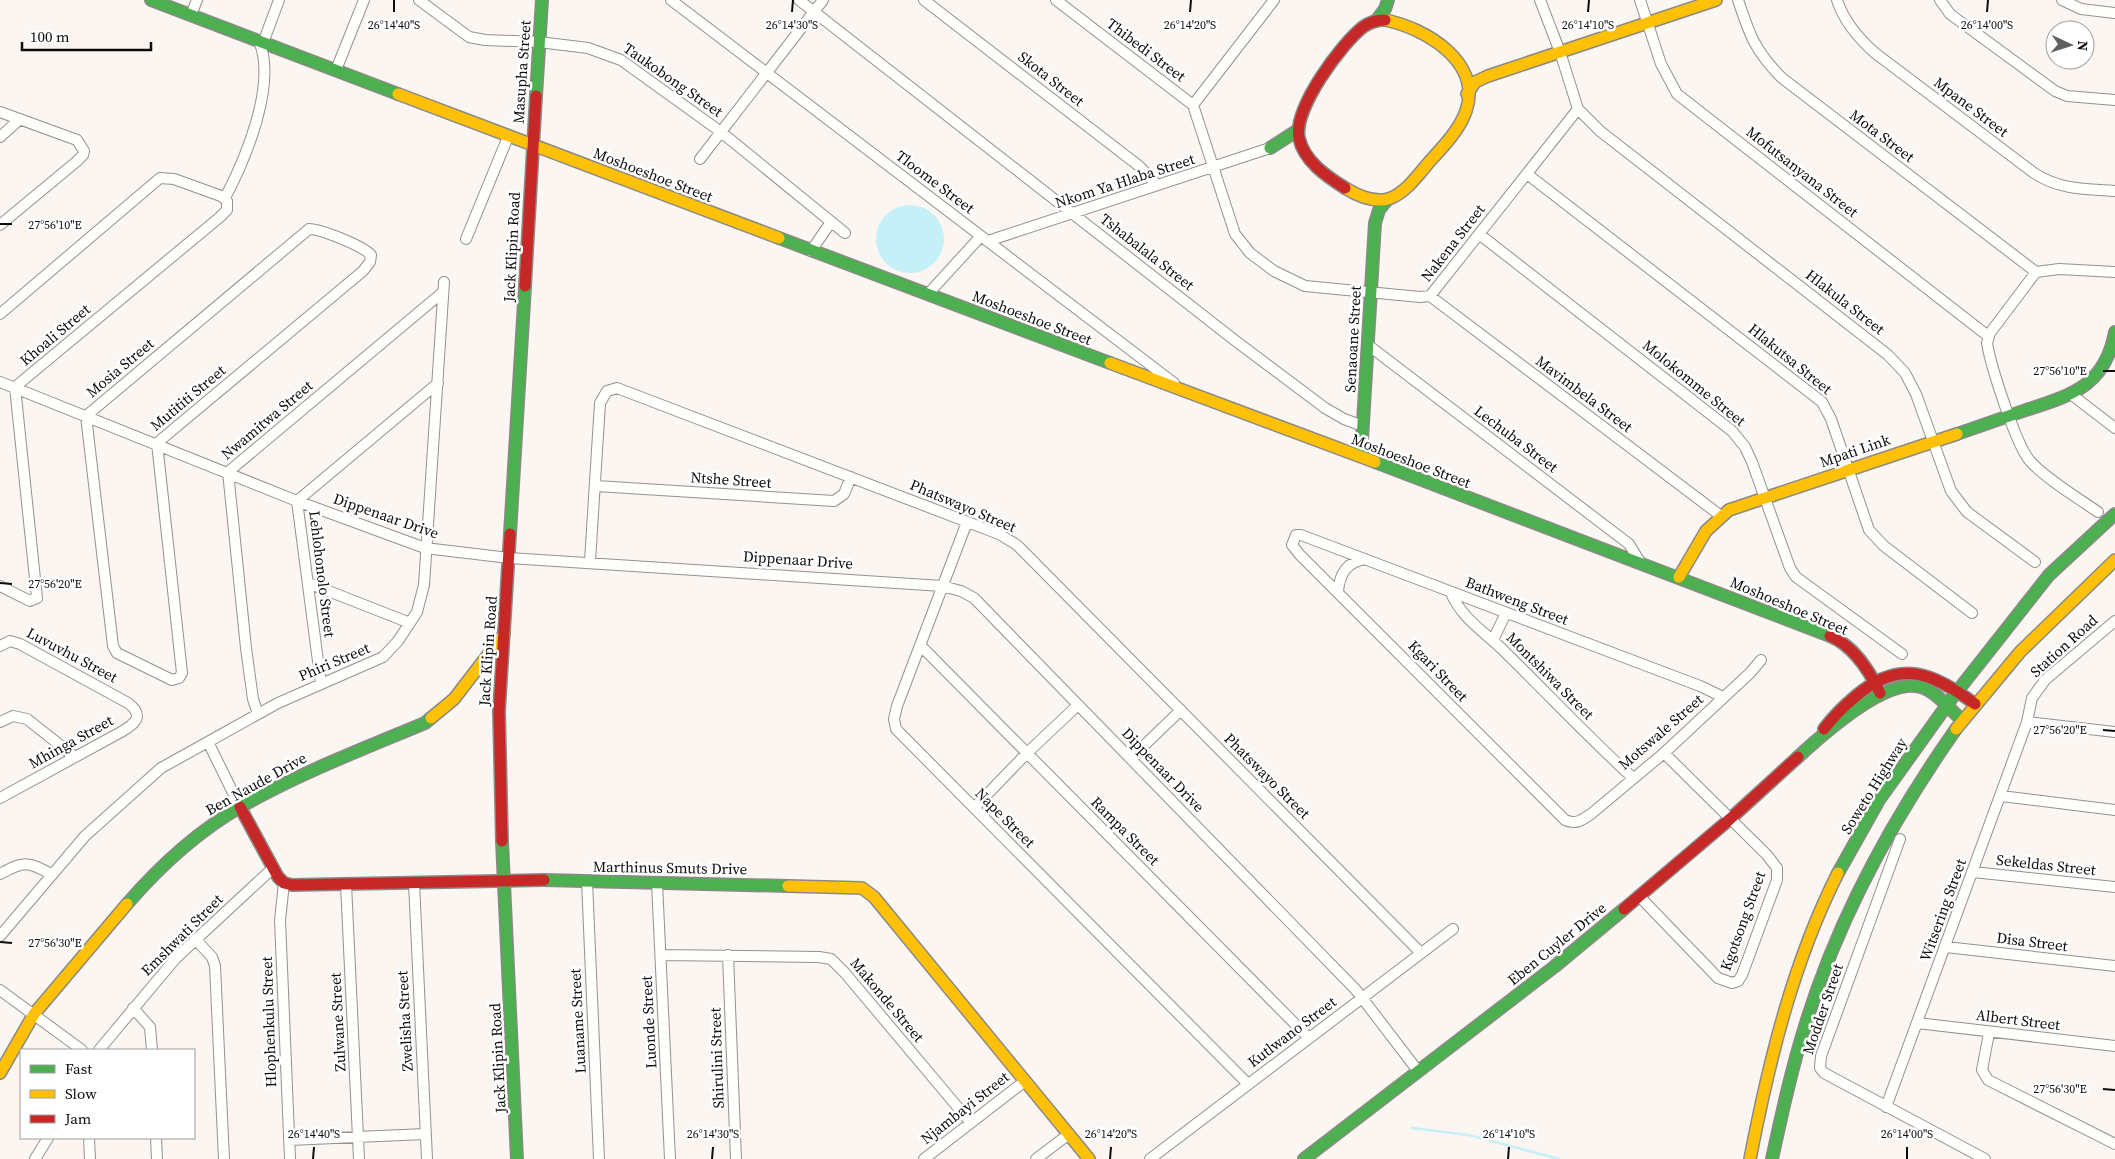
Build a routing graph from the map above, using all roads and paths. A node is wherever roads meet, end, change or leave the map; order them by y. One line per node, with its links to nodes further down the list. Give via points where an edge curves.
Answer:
1 (151, 0): 23 (street, Moshoeshoe Street)
2 (197, 0): 23 (street)
3 (279, 0): 27 (street)
4 (364, 0): 31 (street)
5 (419, 0): 28 (street, Taukobong Street, via 469,37)
6 (542, 0): 28 (street, Masupha Street)
7 (671, 0): 32 (street, Tloome Street)
8 (799, 0): 21 (street, Tshabalala Street)
9 (823, 0): 21 (street)
10 (924, 0): 50 (street, Skota Street, via 1139,166)
11 (1056, 0): 36 (street, Thibedi Street)
12 (1274, 0): 36 (street)
13 (1388, 0): 24 (street); 25 (street, via 1390,16)
14 (1540, 0): 29 (street)
15 (1640, 0): 26 (street, Mofutsanyana Street)
16 (1716, 0): 26 (street)
17 (1738, 0): 65 (street, Mota Street, via 1750,38 1782,78)
18 (1837, 0): 51 (street, Mpane Street, via 1848,24 1875,53 2034,173 2066,188)
19 (1940, 0): 35 (street, via 1950,14 2055,91 2067,96)
20 (2062, 0): 22 (street, via 2080,9)
21 (814, 11): 32 (street); 55 (street, Tshabalala Street)
22 (2115, 13)
23 (191, 15): 27 (street, Moshoeshoe Street)
24 (1376, 21): 25 (street); 40 (street, via 1362,28 1308,100 1298,118)
25 (1396, 22): 30 (street, via 1437,41)
26 (1647, 23): 29 (street); 73 (street, Mofutsanyana Street, via 1661,64 1677,94)
27 (261, 42): 31 (street, Moshoeshoe Street); 52 (street, via 265,62 264,92 234,182)
28 (539, 42): 41 (street, Taukobong Street, via 588,48 621,60); 44 (street, Masupha Street)
29 (1560, 52): 33 (street); 37 (street)
30 (1461, 67): 33 (street); 34 (street)
31 (336, 70): 43 (street, Moshoeshoe Street)
32 (766, 73): 41 (street); 62 (street, Tloome Street)
33 (1488, 76): 34 (street, via 1475,82)
34 (1467, 94): 54 (street, via 1466,111 1451,134 1410,184)
35 (2115, 100)
36 (1193, 105): 48 (street, Nakena Street)
37 (1578, 109): 49 (street, Nakena Street); 85 (street, Hlakula Street, via 1600,131 1888,355 1905,373)
38 (0, 112): 39 (street)
39 (20, 119): 42 (street); 58 (street, via 77,140 84,155)
40 (1298, 130): 45 (street, Nkom Ya Hlaba Street); 46 (street)
41 (721, 132): 47 (street); 56 (street, Taukobong Street)
42 (0, 137)
43 (508, 137): 44 (street, Moshoeshoe Street); 61 (street)
44 (533, 146): 64 (street, Moshoeshoe Street); 100 (street, Jack Klipin Road)
45 (1270, 148): 46 (street, Nkom Ya Hlaba Street); 48 (street, Nkom Ya Hlaba Street)
46 (1303, 148): 53 (street, via 1327,176)
47 (700, 159)
48 (1212, 167): 50 (street, Nkom Ya Hlaba Street); 69 (street, Nakena Street, via 1236,234 1250,253 1274,271 1305,286)
49 (1527, 174): 60 (street, Nakena Street); 88 (street, Hlakutsa Street, via 1822,402 1832,419)
50 (1157, 186): 55 (street, Nkom Ya Hlaba Street)
51 (2115, 190)
52 (225, 198): 71 (street, via 164,177); 78 (street, Khoali Street, via 227,210 220,217)
53 (1367, 199): 54 (street); 57 (street, Senaoane Street)
54 (1387, 200): 57 (street, Senaoane Street)
55 (1072, 214): 62 (street, Nkom Ya Hlaba Street); 83 (street, Tshabalala Street, via 1325,408)
56 (831, 222): 59 (street, Taukobong Street); 64 (street)
57 (1375, 223): 69 (street, Senaoane Street)
58 (0, 225)
59 (845, 233)
60 (1479, 234): 70 (street, Nakena Street); 92 (street, Molokomme Street, via 1732,431 1745,447)
61 (466, 239)
62 (985, 239): 68 (street, Nkom Ya Hlaba Street); 79 (street, Tloome Street)
63 (363, 249): 81 (street, Mosia Street, via 318,230 309,230); 86 (street, Mutititi Street, via 371,258 363,271)
64 (811, 251): 68 (street, Moshoeshoe Street)
65 (2036, 272): 66 (street, via 2059,269); 73 (street)
66 (2115, 272)
67 (443, 287): 77 (street, Phiri Street); 89 (street, Nwamitwa Street)
68 (928, 294): 79 (street, Moshoeshoe Street)
69 (1371, 294): 70 (street, Nakena Street); 75 (street, Senaoane Street)
70 (1430, 296): 96 (street, Mavimbela Street)
71 (0, 314)
72 (2115, 332): 74 (street)
73 (1988, 336): 82 (street, via 1990,359)
74 (2115, 338): 80 (street, Mpati Link, via 2097,374)
75 (1368, 345): 83 (street, Senaoane Street); 104 (street, Lechuba Street, via 1629,544)
76 (0, 382): 78 (street, Dippenaar Drive)
77 (438, 383): 93 (street, Lehlohonolo Street); 99 (street, Phiri Street)
78 (15, 388): 81 (street, Dippenaar Drive); 108 (street, Khoali Street, via 36,600 25,600)
79 (1181, 388): 87 (street, Moshoeshoe Street)
80 (2072, 395): 82 (street, Mpati Link); 84 (street)
81 (86, 416): 86 (street, Dippenaar Drive); 122 (street, Mosia Street, via 113,646 117,653)
82 (2010, 416): 85 (street, Mpati Link); 94 (street, via 2031,462)
83 (1363, 426): 87 (street, Senaoane Street)
84 (2115, 428)
85 (1934, 441): 88 (street, Mpati Link); 105 (street, Hlakula Street, via 1958,502)
86 (157, 444): 89 (street, Dippenaar Drive); 122 (street, Mutititi Street, via 182,672 175,680)
87 (1361, 456): 104 (street, Moshoeshoe Street, via 1501,512)
88 (1848, 470): 92 (street, Mpati Link); 113 (street, Hlakutsa Street, via 1867,525 1876,539)
89 (228, 472): 93 (street, Dippenaar Drive); 133 (street, Nwamitwa Street, via 246,648)
90 (850, 477): 91 (street, Ntshe Street, via 844,494 834,501); 91 (street, Phatswayo Street, via 617,388 606,391 600,403); 97 (street, Phatswayo Street)
91 (596, 486): 103 (street, Phatswayo Street)
92 (1764, 498): 96 (street, Mpati Link); 120 (street, Molokomme Street, via 1796,577)
93 (297, 501): 99 (street, Dippenaar Drive); 107 (street, Lehlohonolo Street)
94 (2098, 512)
95 (2115, 514): 125 (street, Soweto Highway, via 2061,563)
96 (1721, 516): 106 (street, Mpati Link, via 1700,541)
97 (967, 522): 109 (street, Nape Street); 132 (street, Phatswayo Street, via 1017,545)
98 (1301, 535): 101 (street, Bathweng Street); 110 (street, Kgari Street, via 1293,538 1292,545)
99 (425, 548): 100 (street, Dippenaar Drive); 115 (street, Phiri Street, via 423,596)
100 (509, 558): 103 (street, Dippenaar Drive); 116 (street, Jack Klipin Road)
101 (1365, 559): 110 (street, via 1346,568); 111 (street, Bathweng Street)
102 (2115, 560): 129 (street, via 2045,625)
103 (590, 561): 109 (street, Dippenaar Drive)
104 (1640, 562): 106 (street, Moshoeshoe Street)
105 (2035, 562)
106 (1679, 577): 123 (street, Moshoeshoe Street, via 1842,642)
107 (308, 584): 115 (street); 124 (street, Lehlohonolo Street)
108 (0, 586)
109 (942, 586): 119 (street, Nape Street); 130 (street, Dippenaar Drive, via 974,598)
110 (1338, 591): 151 (street, Kgari Street, via 1565,820)
111 (1451, 592): 112 (street, Bathweng Street); 117 (street, Montshiwa Street, via 1456,605 1467,618)
112 (1506, 613): 117 (street); 127 (street, Bathweng Street)
113 (1972, 613)
114 (2115, 621): 136 (street, Station Road, via 2046,680 2032,698)
115 (410, 623): 124 (street, Phiri Street, via 383,657)
116 (504, 634): 147 (street, Ben Naude Drive, via 454,698 425,723 321,765); 157 (street, Jack Klipin Road, via 499,730)
117 (1493, 640): 144 (street, Montshiwa Street)
118 (0, 646): 128 (street, Luvuvhu Street, via 10,641 20,644)
119 (921, 646): 140 (street, Rampa Street); 148 (street, Nape Street, via 897,706 894,725)
120 (1902, 654)
121 (1761, 660): 127 (street, Motswale Street)
122 (166, 678)
123 (1874, 680): 125 (street, Eben Cuyler Drive, via 1895,673 1921,674); 126 (street, Moshoeshoe Street); 138 (street, Eben Cuyler Drive, via 1846,704)
124 (321, 684): 133 (street, Phiri Street)
125 (1957, 690): 129 (street, Eben Cuyler Drive); 131 (street, Soweto Highway)
126 (1880, 693): 131 (street, Eben Cuyler Drive, via 1893,687 1913,685 1924,688); 138 (street, Eben Cuyler Drive)
127 (1722, 697): 141 (street, Motswale Street)
128 (128, 702): 142 (street, Mhinga Street, via 137,715 132,725)
129 (1975, 704): 134 (street)
130 (1078, 705): 140 (street); 143 (street, Dippenaar Drive)
131 (1945, 706): 134 (street, Eben Cuyler Drive); 214 (street, Soweto Highway, via 1869,817 1810,937 1770,1060)
132 (1181, 710): 143 (street); 169 (street, Phatswayo Street)
133 (258, 714): 139 (street, Phiri Street)
134 (1962, 720): 215 (street, via 1892,825 1842,922 1802,1033)
135 (0, 722): 142 (street, via 13,716 27,719)
136 (2027, 722): 137 (street); 145 (street, Witsering Street)
137 (2115, 732)
138 (1818, 738): 150 (street, Eben Cuyler Drive)
139 (208, 742): 147 (street); 156 (street, Phiri Street, via 171,761 148,779 84,836)
140 (1026, 753): 148 (street); 179 (street, Rampa Street)
141 (1664, 753): 144 (street, Motswale Street); 150 (street, Kgotsong Street)
142 (75, 757): 146 (street, Mhinga Street)
143 (1131, 758): 174 (street, Dippenaar Drive)
144 (1632, 777): 151 (street, Motswale Street)
145 (2000, 796): 149 (street); 154 (street, Witsering Street)
146 (0, 798)
147 (240, 807): 153 (street); 176 (street, Ben Naude Drive, via 188,844 148,880)
148 (974, 808): 187 (street, Nape Street)
149 (2115, 810)
150 (1730, 819): 164 (street, Eben Cuyler Drive); 164 (street, Kgotsong Street, via 1775,863 1778,872 1738,981 1732,983 1718,978)
151 (1577, 823)
152 (1900, 839): 188 (street, Modder Street, via 1820,1061 1824,1073)
153 (273, 868): 160 (street); 167 (street, Emshwati Street)
154 (1973, 872): 163 (street, Sekeldas Street); 168 (street, Witsering Street)
155 (0, 874): 156 (street, via 23,863)
156 (51, 874): 166 (street, Phiri Street)
157 (505, 879): 158 (street, Marthinus Smuts Drive); 159 (street, Marthinus Smuts Drive); 205 (street, Jack Klipin Road)
158 (414, 882): 162 (street, Marthinus Smuts Drive); 190 (street, Zwelisha Street)
159 (587, 882): 161 (street, Marthinus Smuts Drive); 206 (street, Luaname Street)
160 (284, 883): 162 (street, Marthinus Smuts Drive, via 305,886); 196 (street, Hlophenkulu Street, via 280,920)
161 (657, 883): 170 (street, Luonde Street); 186 (street, Marthinus Smuts Drive, via 862,888 874,897)
162 (346, 884): 192 (street, Zulwane Street)
163 (2115, 887)
164 (1638, 896): 184 (street, Eben Cuyler Drive, via 1541,978)
165 (1452, 929): 169 (street, Kutlwano Street)
166 (0, 936)
167 (195, 939): 175 (street, Emshwati Street); 201 (street, via 212,957 215,966)
168 (1946, 947): 172 (street, Disa Street); 177 (street, Witsering Street)
169 (1422, 953): 174 (street, Kutlwano Street)
170 (661, 954): 171 (street, Makonde Street); 207 (street, Luonde Street)
171 (728, 955): 189 (street, Makonde Street, via 831,959); 208 (street, Shirulini Street)
172 (2115, 966)
173 (0, 990): 176 (street)
174 (1362, 998): 179 (street, Kutlwano Street); 184 (street, Dippenaar Drive)
175 (133, 1008): 182 (street, Emshwati Street); 183 (street, via 150,1027)
176 (34, 1014): 181 (street); 185 (street, Ben Naude Drive)
177 (1917, 1023): 178 (street, Albert Street); 188 (street, Witsering Street)
178 (1989, 1032): 180 (street, Albert Street); 197 (street, via 1982,1070 1988,1080)
179 (1308, 1037): 187 (street, Kutlwano Street)
180 (2115, 1046)
181 (81, 1049)
182 (99, 1049)
183 (152, 1049)
184 (1418, 1072): 213 (street, Eben Cuyler Drive)
185 (0, 1073)
186 (1025, 1081): 189 (street, Njambayi Street); 191 (street, Marthinus Smuts Drive)
187 (1248, 1084): 212 (street, Kutlwano Street)
188 (1886, 1107): 216 (street, Modder Street)
189 (970, 1123): 209 (street, Njambayi Street)
190 (426, 1134): 192 (street); 204 (street, Zwelisha Street)
191 (1069, 1134): 210 (street); 211 (street, Marthinus Smuts Drive)
192 (358, 1137): 196 (street); 203 (street, Zulwane Street)
193 (47, 1139): 198 (street)
194 (89, 1139): 199 (street)
195 (156, 1139): 200 (street)
196 (290, 1140): 202 (street, Hlophenkulu Street)
197 (2115, 1144)
198 (35, 1159)
199 (90, 1159)
200 (157, 1159)
201 (224, 1159)
202 (290, 1159)
203 (359, 1159)
204 (427, 1159)
205 (518, 1159)
206 (600, 1159)
207 (670, 1159)
208 (736, 1159)
209 (924, 1159)
210 (1036, 1159)
211 (1089, 1159)
212 (1150, 1159)
213 (1304, 1159)
214 (1750, 1159)
215 (1772, 1159)
216 (1985, 1159)

